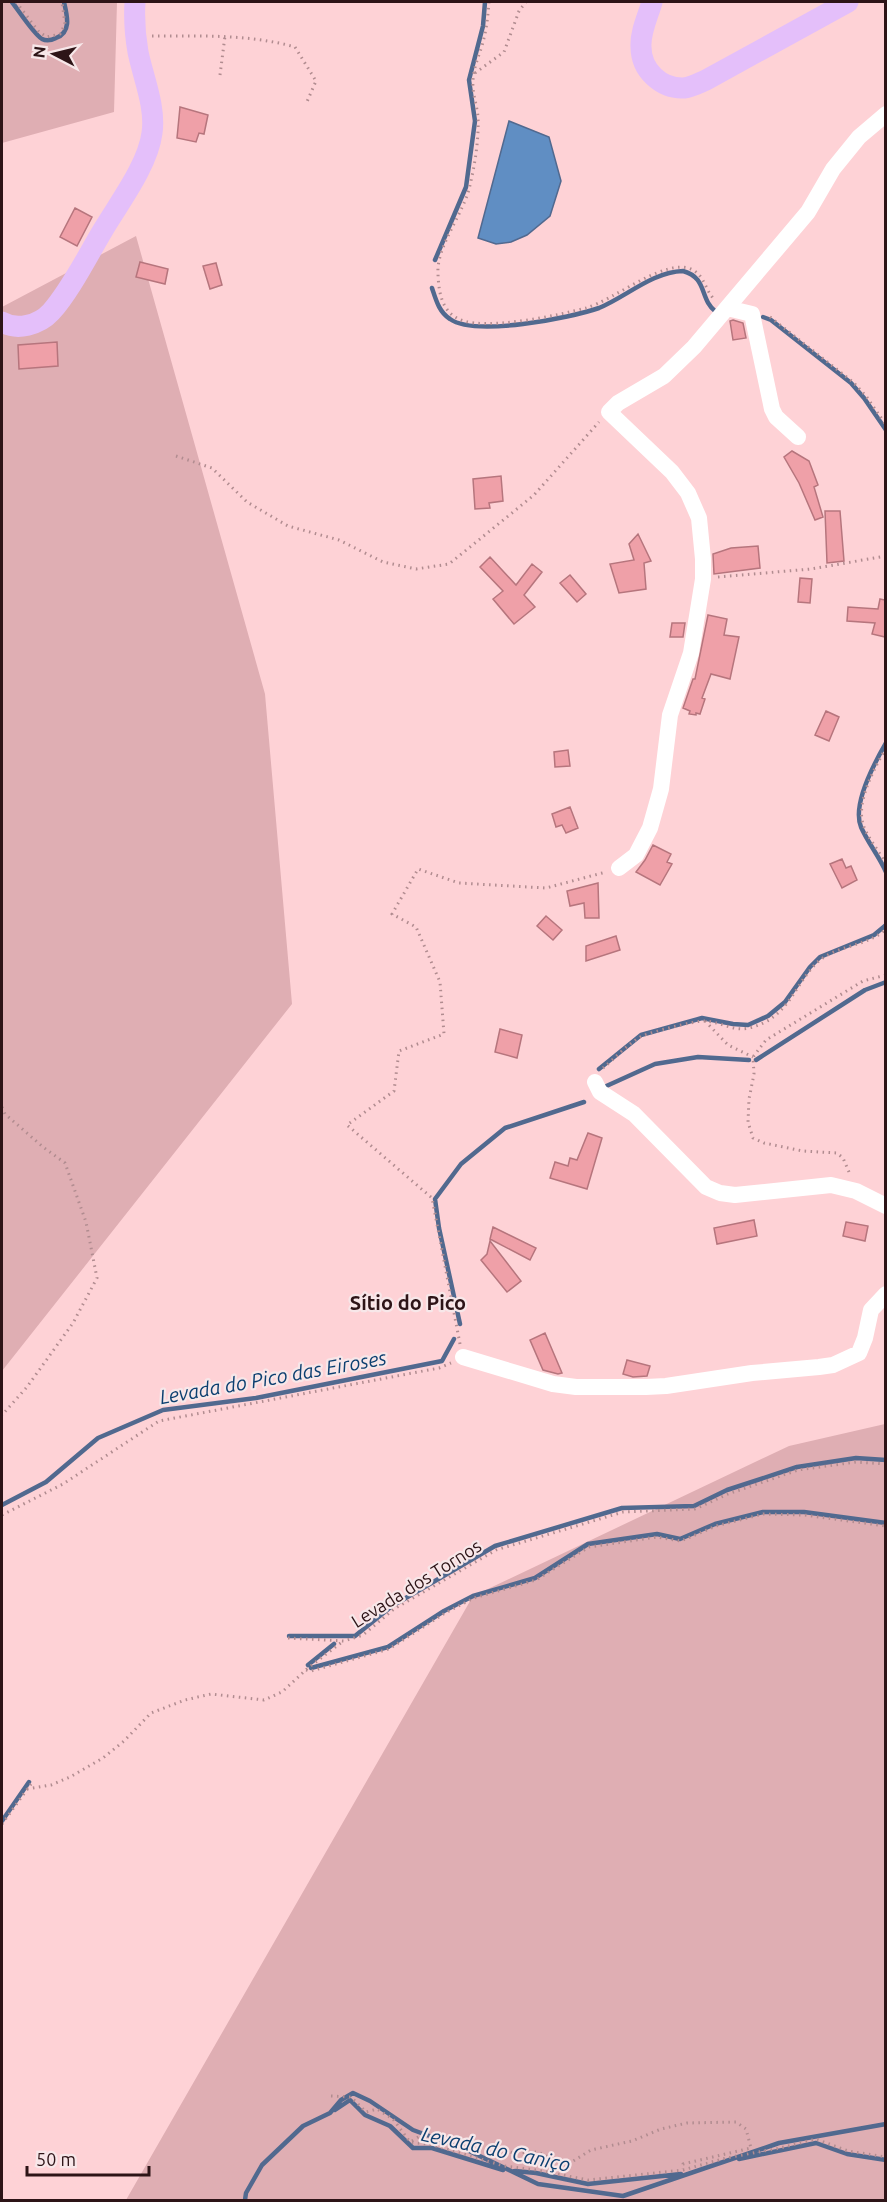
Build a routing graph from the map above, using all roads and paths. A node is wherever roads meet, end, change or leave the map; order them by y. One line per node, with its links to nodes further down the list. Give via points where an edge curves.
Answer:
1 (16, 2): 2 (path, via 47,37 60,34 65,24)
2 (62, 2)
3 (135, 2): 8 (main road)
4 (489, 2): 10 (path)
5 (526, 2): 10 (path, via 504,52)
6 (652, 2): 7 (main road, via 641,40 642,58 656,79 683,88 693,87)
7 (848, 2)
8 (136, 36): 9 (path); 16 (main road, via 153,130 150,145 51,313 35,324 20,327)
9 (225, 36): 11 (path); 12 (path, via 295,47 316,81)
10 (474, 74): 14 (path, via 478,121 472,178 438,267 441,294 453,317 478,324 526,320 586,308 675,267 696,272 712,297)
11 (220, 75)
12 (306, 104)
13 (885, 114): 14 (street, via 859,137 833,169 808,212)
14 (727, 308): 15 (street); 17 (street, via 663,376)
15 (750, 312): 18 (path, via 772,318 853,382); 19 (street, via 772,409)
16 (2, 322)
17 (609, 412): 20 (path, via 534,495 491,530 449,564 416,569 383,562 339,540 288,526 247,502 212,468); 22 (street, via 672,472 688,493 699,518)
18 (885, 425)
19 (798, 437)
20 (176, 456)
21 (885, 556): 22 (path, via 812,569)
22 (702, 579): 25 (street, via 691,653 670,715 650,828 636,855)
23 (885, 748): 24 (path, via 870,777 862,815 863,826)
24 (885, 865)
25 (619, 868): 35 (path, via 546,888 459,883 418,869 392,914 416,927 440,982 444,1034 399,1051 394,1091 347,1125 432,1198)
26 (885, 929): 28 (path, via 821,960 787,1006 768,1019 749,1028)
27 (885, 975): 29 (path, via 863,981 766,1041)
28 (705, 1021): 29 (path, via 728,1045); 30 (path, via 641,1036 600,1071)
29 (753, 1057): 32 (path, via 748,1122 753,1138 803,1151 837,1153)
30 (595, 1082): 33 (street, via 600,1092 634,1114 713,1190 735,1195 831,1185 856,1191)
31 (2, 1107): 36 (path, via 5,1114 65,1163 86,1222 97,1278 73,1323)
32 (843, 1158)
33 (885, 1206)
34 (885, 1294): 35 (street, via 871,1310 859,1353 819,1368 666,1386 576,1387 553,1384)
35 (463, 1357): 38 (path, via 440,1368 159,1421 63,1484)
36 (2, 1415)
37 (885, 1464): 41 (path, Levada dos Tornos, via 856,1462 798,1470 695,1509 623,1512 496,1550 394,1609 363,1635)
38 (2, 1515)
39 (885, 1526): 42 (path, via 804,1515 763,1514 716,1526 681,1541 657,1537 589,1547 536,1580 474,1598 389,1649)
40 (288, 1638): 41 (path)
41 (344, 1641): 42 (path, Levada dos Tornos)
42 (306, 1670): 44 (path, Levada dos Tornos, via 282,1692 264,1700 211,1694 151,1713 102,1758 51,1785)
43 (31, 1784): 44 (path)
44 (27, 1789): 45 (path)
45 (2, 1824)
46 (331, 2096): 47 (path, via 351,2097 366,2112 377,2109 393,2119)
47 (410, 2142): 49 (path, via 504,2166 588,2180); 49 (path, via 420,2136 513,2153 538,2152 570,2163 591,2150 633,2141 661,2128 736,2122 746,2129 751,2148 683,2164)
48 (885, 2157): 49 (path, via 848,2151 816,2139)
49 (683, 2170)

